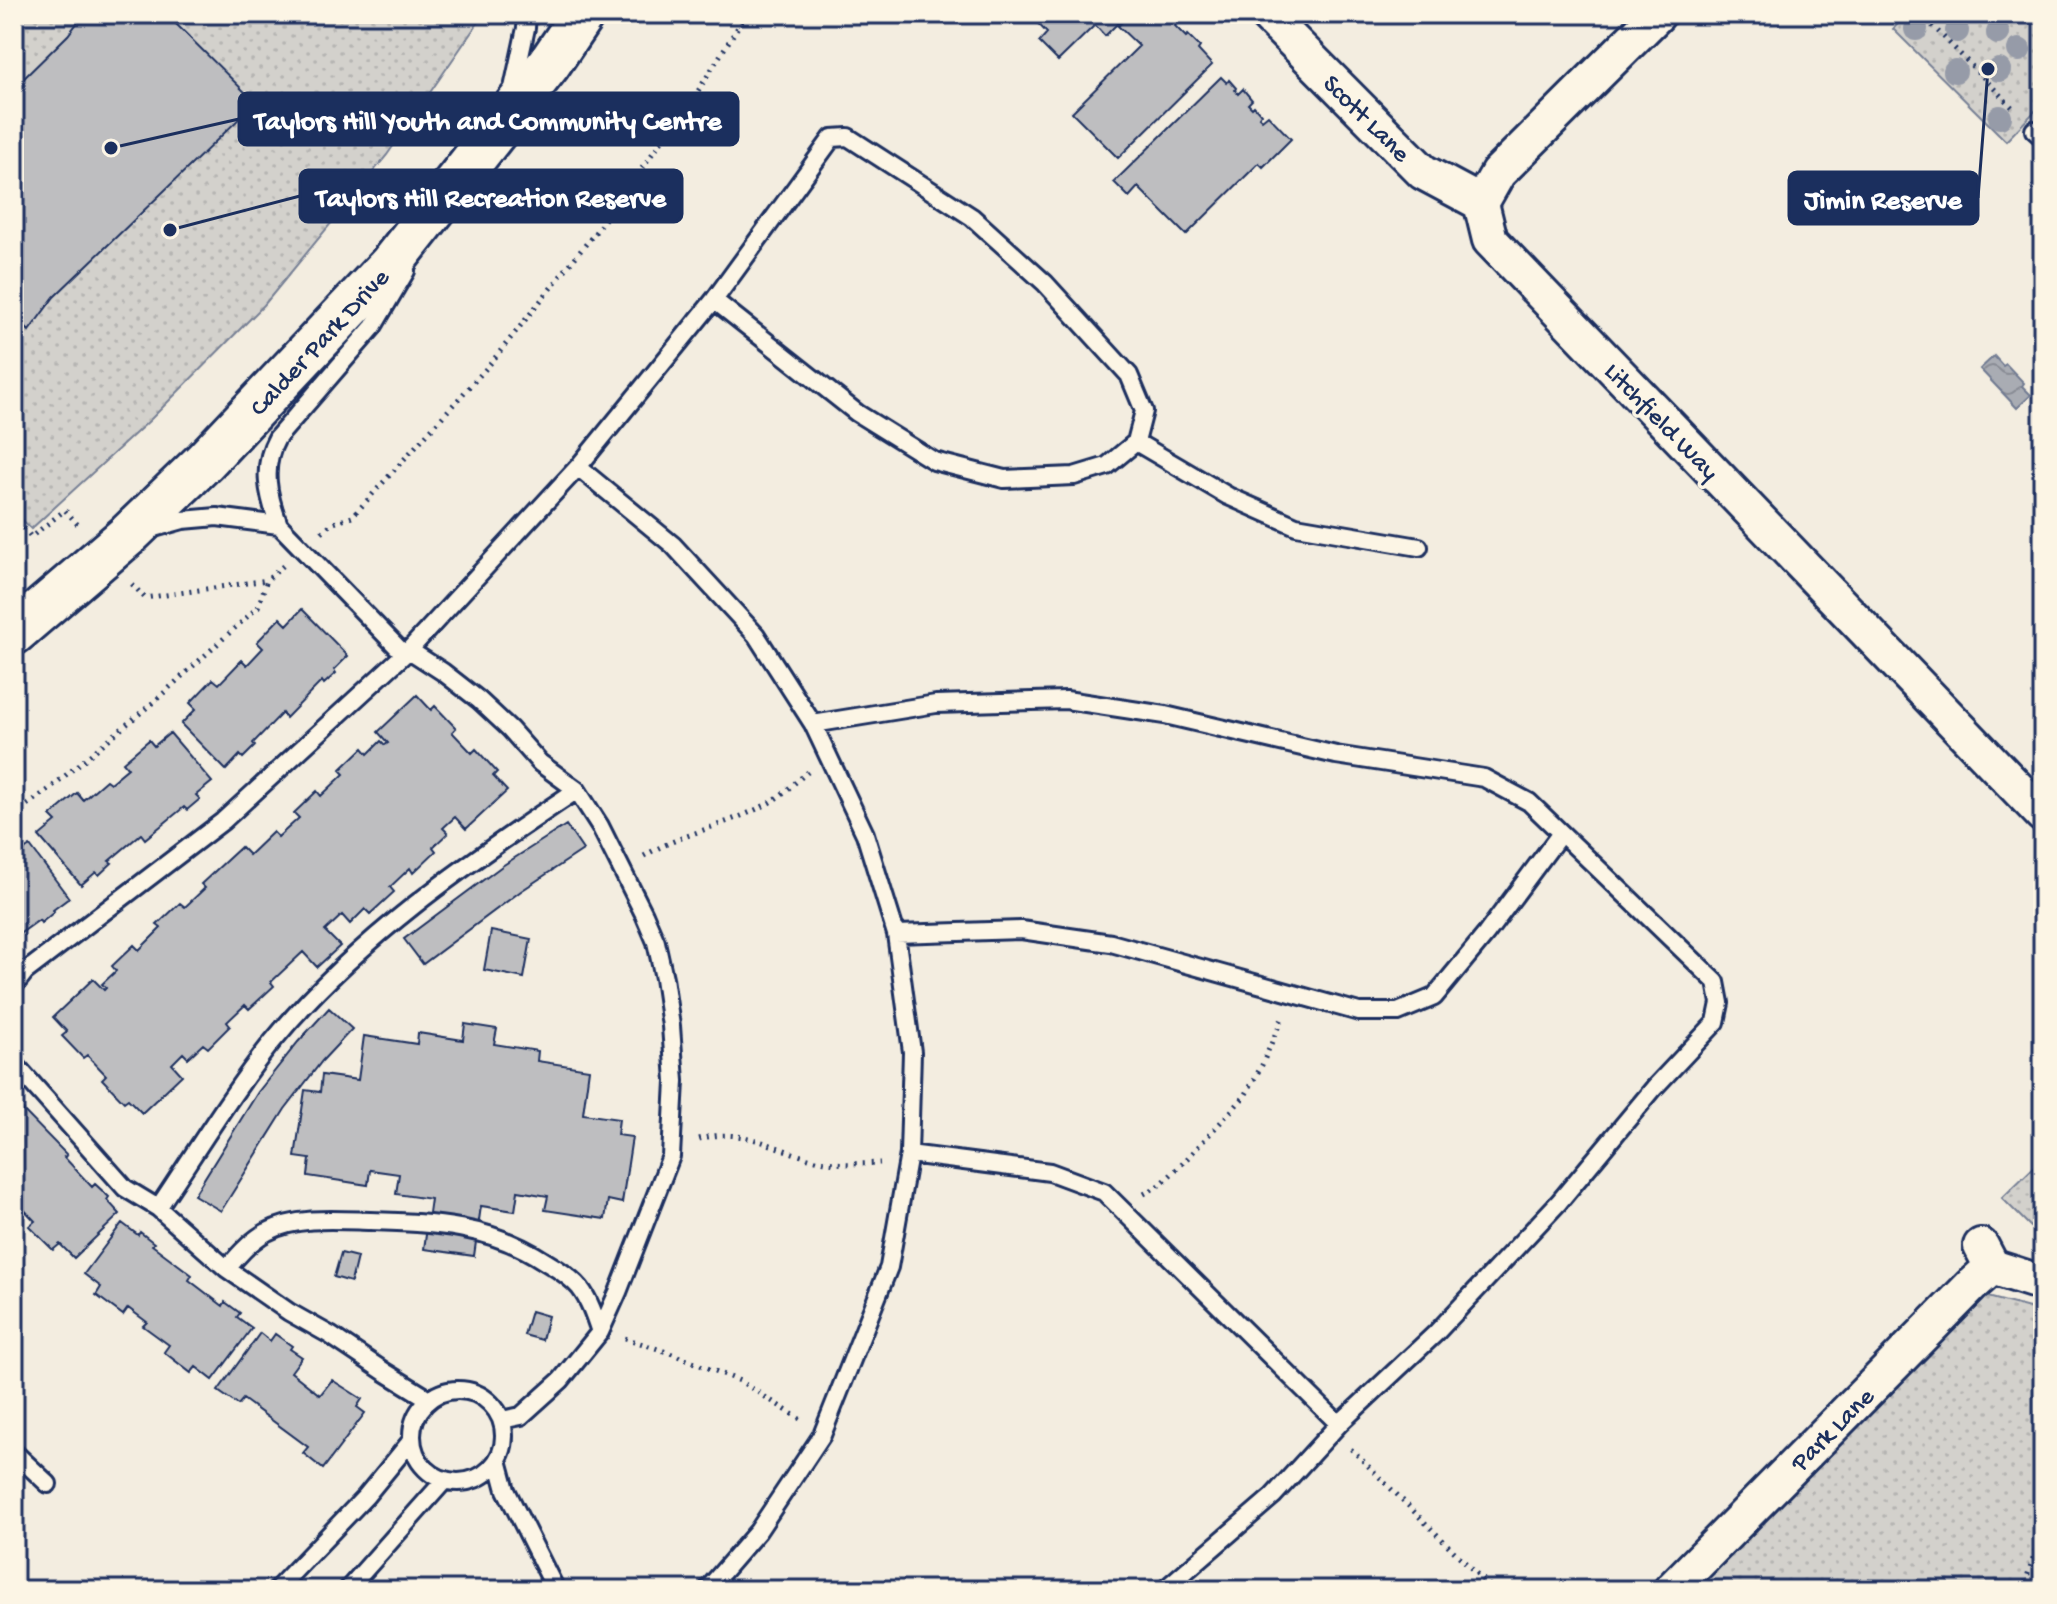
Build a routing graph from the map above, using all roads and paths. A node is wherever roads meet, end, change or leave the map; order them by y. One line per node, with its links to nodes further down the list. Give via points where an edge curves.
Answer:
1 (527, 14): 7 (lane)
2 (583, 14): 7 (street, Calder Park Drive)
3 (746, 14): 17 (path, via 690,103 490,364 352,517 331,524)
4 (1266, 14): 10 (street, Scott Lane, via 1423,172)
5 (1658, 14): 10 (street, via 1498,173)
6 (1921, 14): 8 (path)
7 (506, 118): 9 (street, Calder Park Drive)
8 (2039, 134)
9 (468, 168): 14 (lane, via 373,327 270,451 267,479); 15 (street, Calder Park Drive, via 390,265)
10 (1481, 203): 24 (street, Litchfield Way, via 1490,240)
11 (714, 300): 12 (lane, via 857,413 934,461 1004,479 1074,476 1107,466); 12 (lane, via 832,138 848,137 972,217 1045,283 1129,375 1144,411); 13 (lane)
12 (1136, 442): 16 (lane, via 1228,496 1296,526)
13 (578, 467): 19 (lane); 20 (lane, via 673,545 756,635)
14 (279, 525): 15 (lane, via 217,517 183,520); 17 (lane)
15 (127, 536): 18 (street, Calder Park Drive)
16 (1419, 547)
17 (302, 550): 19 (lane); 23 (path, via 267,580 258,607 156,700)
18 (14, 633)
19 (406, 652): 22 (lane, via 479,700 540,763); 28 (lane, via 223,821 25,972)
20 (813, 724): 21 (lane); 25 (lane, via 936,704 1066,700 1165,715 1336,755 1484,778 1529,802)
21 (828, 756): 26 (path, via 771,802 660,846); 27 (lane, via 865,834)
22 (577, 790): 26 (lane); 33 (lane, via 439,885 323,987 246,1076)
23 (14, 814)
24 (2043, 815)
25 (1561, 833): 29 (lane, via 1434,997 1398,1012 1359,1012); 40 (lane, via 1716,982 1716,1022 1549,1213 1436,1333)
26 (624, 872): 31 (lane, via 656,942 664,978 675,1081)
27 (896, 934): 29 (lane, via 1021,930 1111,943); 32 (lane, via 912,1052)
28 (14, 986)
29 (1293, 994): 34 (path, via 1245,1096 1160,1185)
30 (14, 1063): 33 (lane, via 125,1188)
31 (671, 1156): 32 (path, via 690,1142 731,1135 836,1164); 37 (lane)
32 (908, 1159): 34 (lane, via 1050,1172 1104,1192); 41 (lane, via 889,1267)
33 (158, 1208): 35 (lane)
34 (1120, 1208): 40 (lane)
35 (227, 1269): 37 (lane, via 267,1232 305,1222 453,1226 503,1238 561,1271 579,1287); 38 (lane)
36 (2036, 1281): 54 (street, Park Lane, via 1986,1256 1972,1285)
37 (600, 1332): 39 (lane, via 544,1396 521,1416); 41 (path, via 636,1340 740,1381)
38 (429, 1399): 39 (lane, via 456,1389 471,1391 484,1397); 42 (lane, via 412,1425)
39 (502, 1420): 44 (lane)
40 (1336, 1428): 52 (lane, via 1273,1496); 53 (path)
41 (822, 1435): 51 (lane, via 758,1531)
42 (411, 1441): 45 (lane, via 421,1465); 48 (lane)
43 (14, 1452): 46 (lane)
44 (498, 1460): 45 (lane, via 474,1480); 50 (lane, via 506,1490)
45 (444, 1481): 49 (lane)
46 (48, 1484)
47 (2043, 1526): 55 (path)
48 (276, 1590)
49 (347, 1590)
50 (556, 1590)
51 (707, 1590)
52 (1164, 1590)
53 (1493, 1590)
54 (1671, 1590)
55 (2023, 1590)

